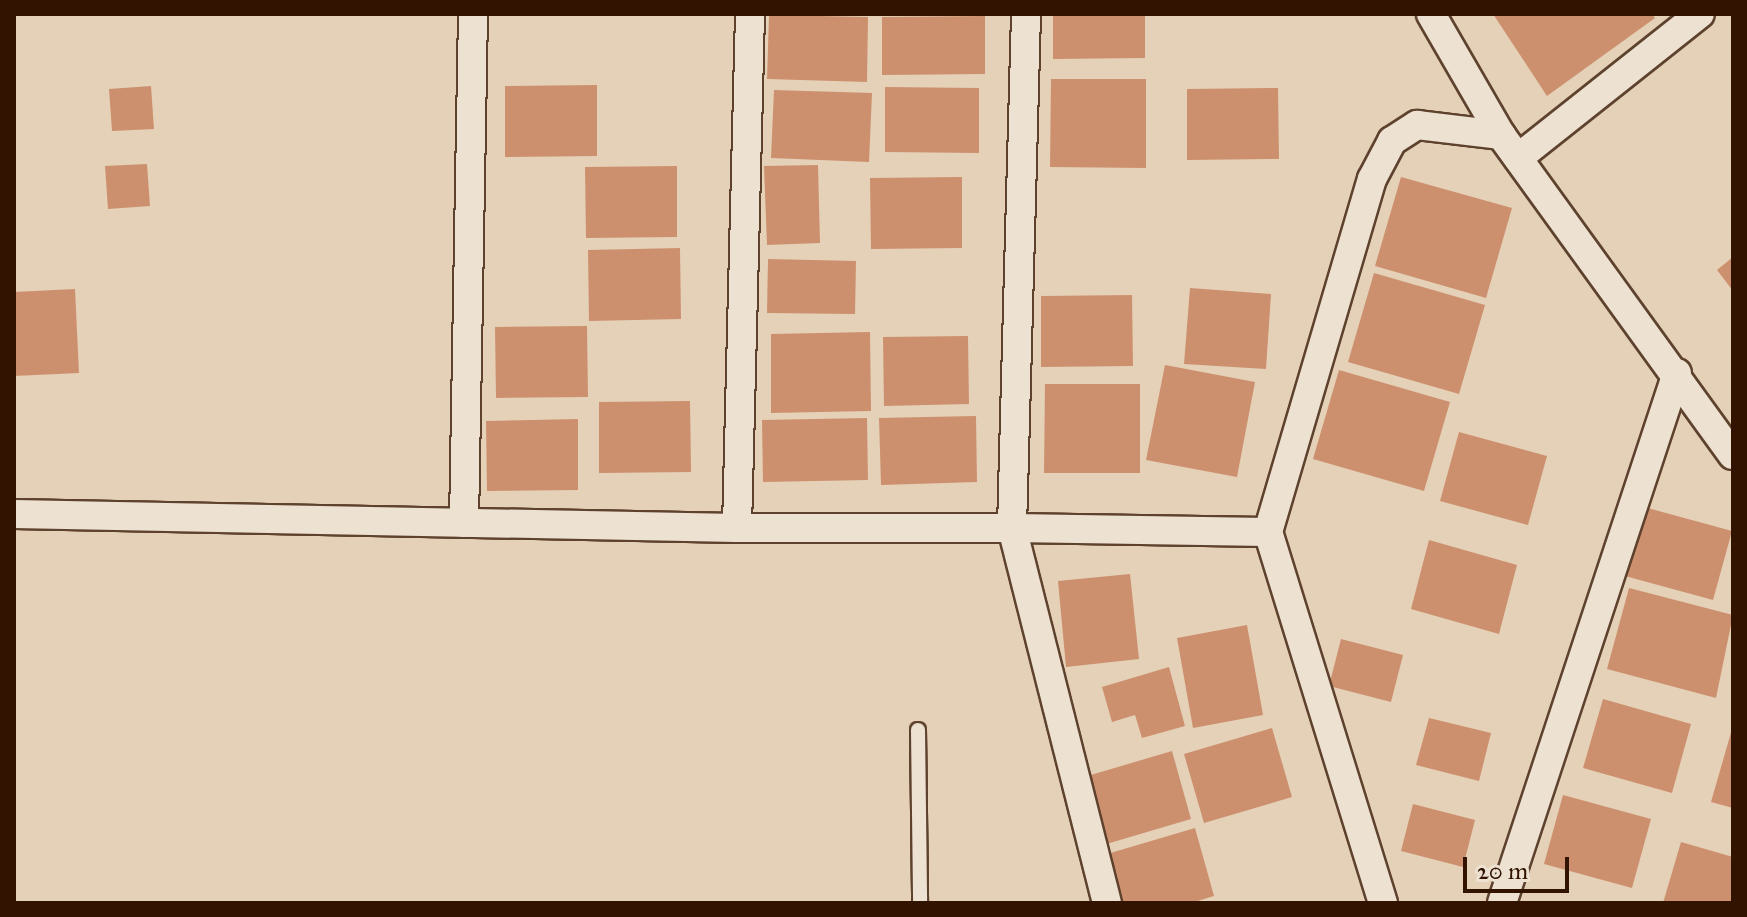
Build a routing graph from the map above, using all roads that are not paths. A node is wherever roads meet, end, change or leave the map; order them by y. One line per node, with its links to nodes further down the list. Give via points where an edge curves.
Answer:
1 (473, 14): 11 (street)
2 (750, 14): 12 (street)
3 (1026, 14): 13 (street)
4 (1431, 14): 6 (street)
5 (1700, 14): 7 (street)
6 (1501, 135): 7 (street); 14 (street, via 1417,125 1392,141 1372,179)
7 (1518, 158): 8 (street)
8 (1677, 373): 9 (street); 19 (street)
9 (1733, 455)
10 (14, 514): 11 (street)
11 (464, 523): 12 (street)
12 (737, 528): 13 (street)
13 (1012, 528): 14 (street); 17 (street)
14 (1268, 532): 18 (street)
15 (918, 730): 16 (lane)
16 (920, 903)
17 (1107, 903)
18 (1383, 903)
19 (1502, 903)

